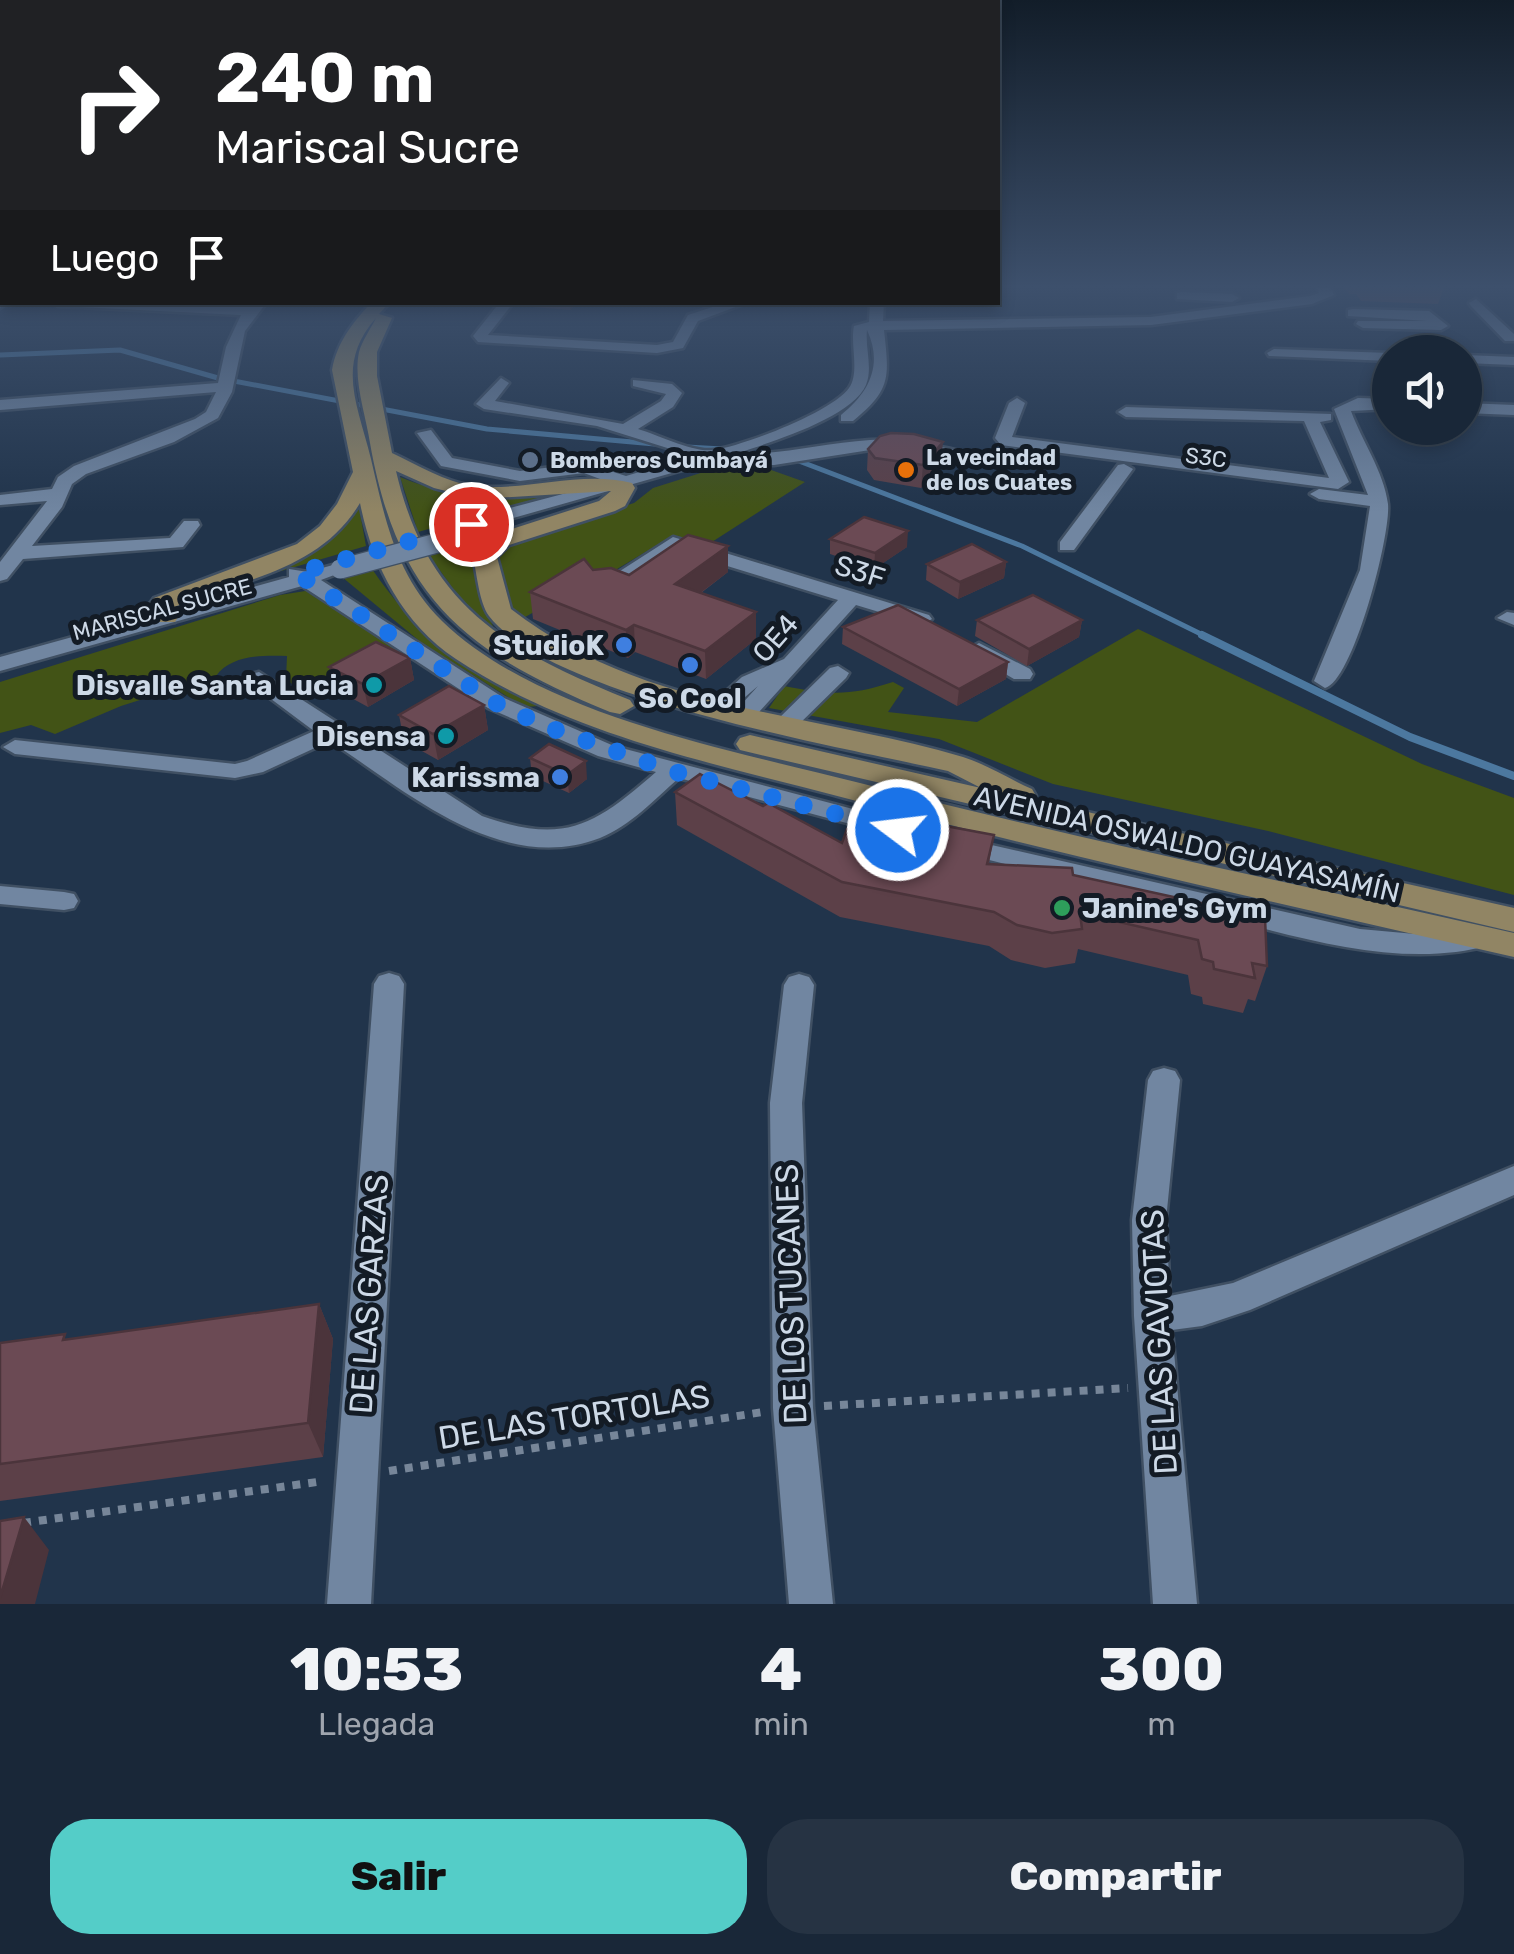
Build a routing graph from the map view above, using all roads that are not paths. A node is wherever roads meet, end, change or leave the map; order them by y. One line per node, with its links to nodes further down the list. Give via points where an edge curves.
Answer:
1 (228, 362): 8 (street)
2 (342, 362): 23 (main road, AVENIDA OSWALDO GUAYASAMÍN)
3 (368, 362): 23 (main road, AVENIDA OSWALDO GUAYASAMÍN)
4 (860, 362): 19 (street, via 860,378 843,403)
5 (881, 362): 22 (street, via 882,374 866,403 827,429)
6 (501, 383): 17 (street, via 484,404)
7 (638, 384): 17 (street, via 674,393)
8 (224, 386): 11 (street); 26 (street, via 214,413 80,470)
9 (1017, 403): 15 (street, via 1003,438 1008,441 1338,484)
10 (1372, 404): 16 (street, via 1346,405)
11 (0, 405)
12 (1482, 409): 13 (street)
13 (1514, 410)
14 (1126, 412): 15 (street)
15 (1310, 417): 16 (street)
16 (1345, 418): 28 (street)
17 (627, 429): 19 (street)
18 (425, 433): 25 (street, via 446,462 520,476 585,468)
19 (708, 456): 25 (street)
20 (966, 458): 22 (street, via 870,445 774,460)
21 (1028, 458): 24 (street, S3C)
22 (729, 459): 25 (street)
23 (374, 464): 25 (main road, via 477,493); 36 (main road, via 343,518 318,541 274,564 178,596); 50 (main road, AVENIDA OSWALDO GUAYASAMÍN, via 426,577 458,615 532,667 633,712 694,730); 51 (main road, AVENIDA OSWALDO GUAYASAMÍN, via 378,536 389,567 404,592 463,652 550,702)
24 (1124, 470): 28 (street, S3C); 30 (street)
25 (620, 485): 33 (street, MARISCAL SUCRE, bridge); 45 (main road, via 607,506 489,548 484,557 494,603 513,626 568,660)
26 (58, 494): 27 (street); 31 (street)
27 (0, 500)
28 (1379, 502): 44 (street, via 1355,618)
29 (191, 526): 31 (street, via 176,543)
30 (1068, 546)
31 (19, 553): 32 (street)
32 (0, 575)
33 (300, 576): 36 (street, MARISCAL SUCRE); 49 (street, via 496,703)
34 (602, 588): 35 (street, S3F, via 673,543)
35 (852, 597): 37 (street, S3F); 45 (street, OE4, via 783,676)
36 (162, 613): 39 (street, MARISCAL SUCRE); 40 (street, MARISCAL SUCRE)
37 (935, 625)
38 (964, 641): 42 (street)
39 (0, 655)
40 (0, 664)
41 (838, 673): 46 (street)
42 (1022, 674)
43 (259, 679): 47 (street)
44 (1324, 680)
45 (729, 714): 46 (main road)
46 (784, 726): 50 (main road, via 957,764)
47 (331, 732): 48 (street, via 235,771); 49 (street, via 499,832 546,836)
48 (16, 747)
49 (661, 768): 51 (street)
50 (1050, 813): 54 (main road, AVENIDA OSWALDO GUAYASAMÍN)
51 (981, 838): 54 (main road, AVENIDA OSWALDO GUAYASAMÍN)
52 (0, 896): 53 (street)
53 (64, 901)
54 (1505, 934)
55 (389, 984): 60 (street, DE LAS GARZAS)
56 (798, 985): 61 (street, DE LOS TUCANES, via 786,1103 792,1408)
57 (1164, 1080): 59 (street, DE LAS GAVIOTAS, via 1150,1220)
58 (1514, 1180): 59 (street, via 1238,1298)
59 (1152, 1316): 62 (street, DE LAS GAVIOTAS)
60 (349, 1604)
61 (811, 1604)
62 (1176, 1604)

